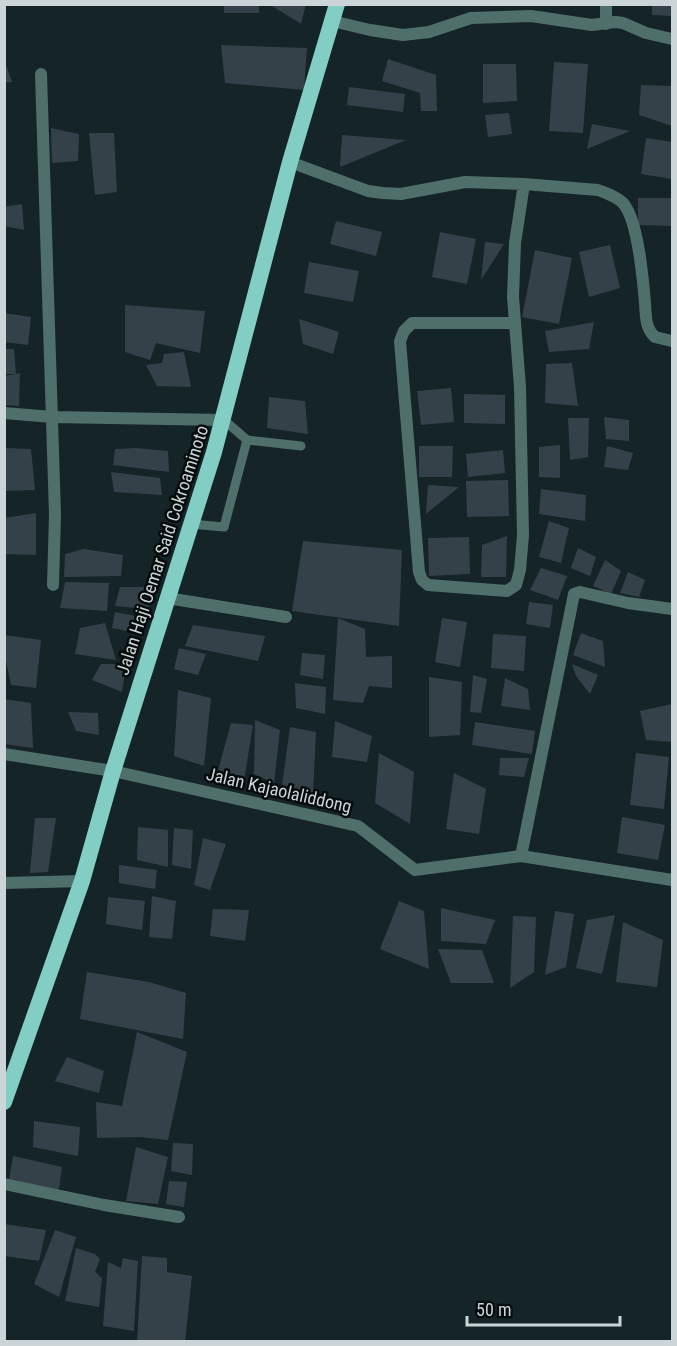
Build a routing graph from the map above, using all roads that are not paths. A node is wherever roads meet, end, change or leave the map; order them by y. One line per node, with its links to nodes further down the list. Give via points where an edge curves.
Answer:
1 (338, 4): 4 (highway, Jalan Haji Oemar Said Cokroaminoto)
2 (606, 4): 5 (street)
3 (531, 10): 4 (street, via 471,18 429,32 403,34); 5 (street, via 592,25)
4 (332, 21): 8 (highway, Jalan Haji Oemar Said Cokroaminoto)
5 (606, 24): 6 (street, via 622,23)
6 (672, 39)
7 (41, 74): 13 (street)
8 (290, 162): 9 (street, via 383,193 401,194 465,182); 14 (highway, Jalan Haji Oemar Said Cokroaminoto)
9 (524, 184): 10 (street, via 515,243); 11 (street, via 598,190 623,204 641,267 647,327 655,338)
10 (515, 323): 10 (street, via 523,535 516,585 507,591 428,585 419,572 400,341 412,323)
11 (672, 341)
12 (4, 413): 13 (street)
13 (52, 417): 14 (street); 18 (street, via 56,515)
14 (224, 420): 15 (lane); 17 (highway, Jalan Haji Oemar Said Cokroaminoto)
15 (247, 440): 16 (lane); 17 (lane, via 224,527)
16 (301, 446)
17 (191, 524): 19 (highway, Jalan Haji Oemar Said Cokroaminoto)
18 (53, 585)
19 (167, 598): 21 (street); 23 (highway, Jalan Haji Oemar Said Cokroaminoto)
20 (672, 609): 24 (street, via 574,594)
21 (286, 617)
22 (4, 754): 23 (street, Jalan Kajaolaliddong)
23 (113, 771): 24 (street, Jalan Kajaolaliddong, via 358,826 415,870); 26 (highway, Jalan Haji Oemar Said Cokroaminoto)
24 (521, 856): 25 (street, Jalan Kajaolaliddong)
25 (672, 880)
26 (82, 881): 27 (street); 28 (highway, Jalan Haji Oemar Said Cokroaminoto)
27 (4, 883)
28 (4, 1102)
29 (4, 1184): 30 (street)
30 (179, 1217)

